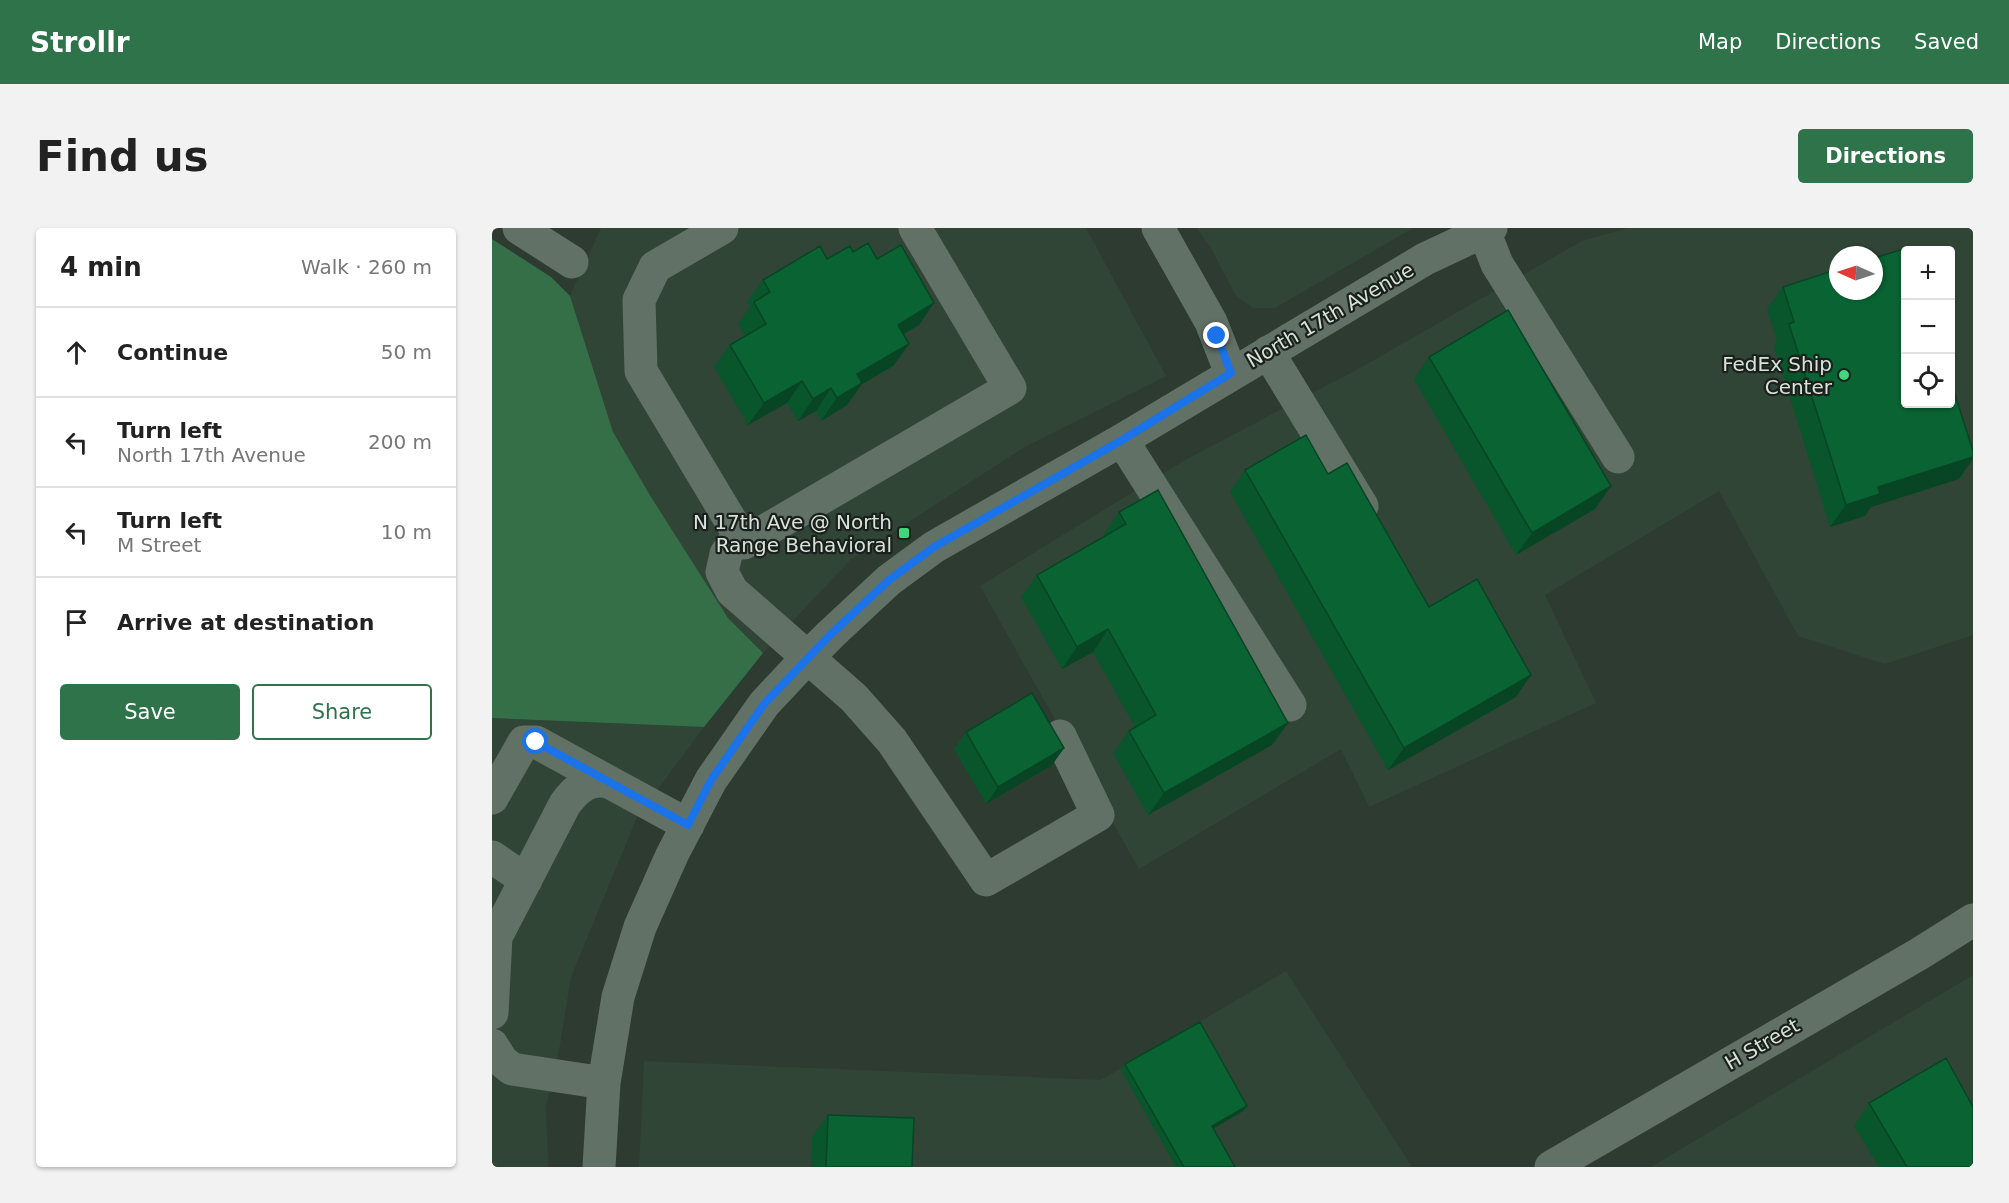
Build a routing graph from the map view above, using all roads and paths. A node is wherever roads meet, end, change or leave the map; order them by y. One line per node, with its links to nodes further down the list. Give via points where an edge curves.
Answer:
1 (722, 228): 11 (street, via 655,267 639,300 641,371)
2 (915, 228): 11 (street, via 1010,388 744,543)
3 (1158, 228): 8 (street, via 1211,322)
4 (1487, 230): 7 (street, North 17th Avenue, via 1425,259); 10 (street, via 1497,264)
5 (541, 234): 6 (street)
6 (572, 262)
7 (1268, 351): 8 (street, North 17th Avenue); 12 (street)
8 (1231, 373): 9 (street, North 17th Avenue)
9 (1122, 440): 13 (street, North 17th Avenue, via 934,547 889,580); 14 (street)
10 (1618, 457)
11 (739, 534): 13 (street, via 726,554 722,572 732,591)
12 (1380, 535)
13 (808, 657): 15 (street, via 854,698 892,741 986,880 1098,815); 18 (street, North 17th Avenue, via 764,704 711,780)
14 (1290, 705)
15 (1059, 736)
16 (609, 782): 17 (street, via 536,742 524,742); 18 (street); 20 (street, via 594,780 569,799)
17 (492, 798)
18 (688, 825): 24 (street, North 17th Avenue, via 640,927 618,997)
19 (492, 857): 20 (street)
20 (526, 880): 22 (street, via 496,937)
21 (1973, 920): 26 (street, H Street)
22 (492, 1012)
23 (492, 1046): 24 (street, via 512,1069)
24 (604, 1083): 25 (street, North 17th Avenue)
25 (599, 1167)
26 (1551, 1167)

